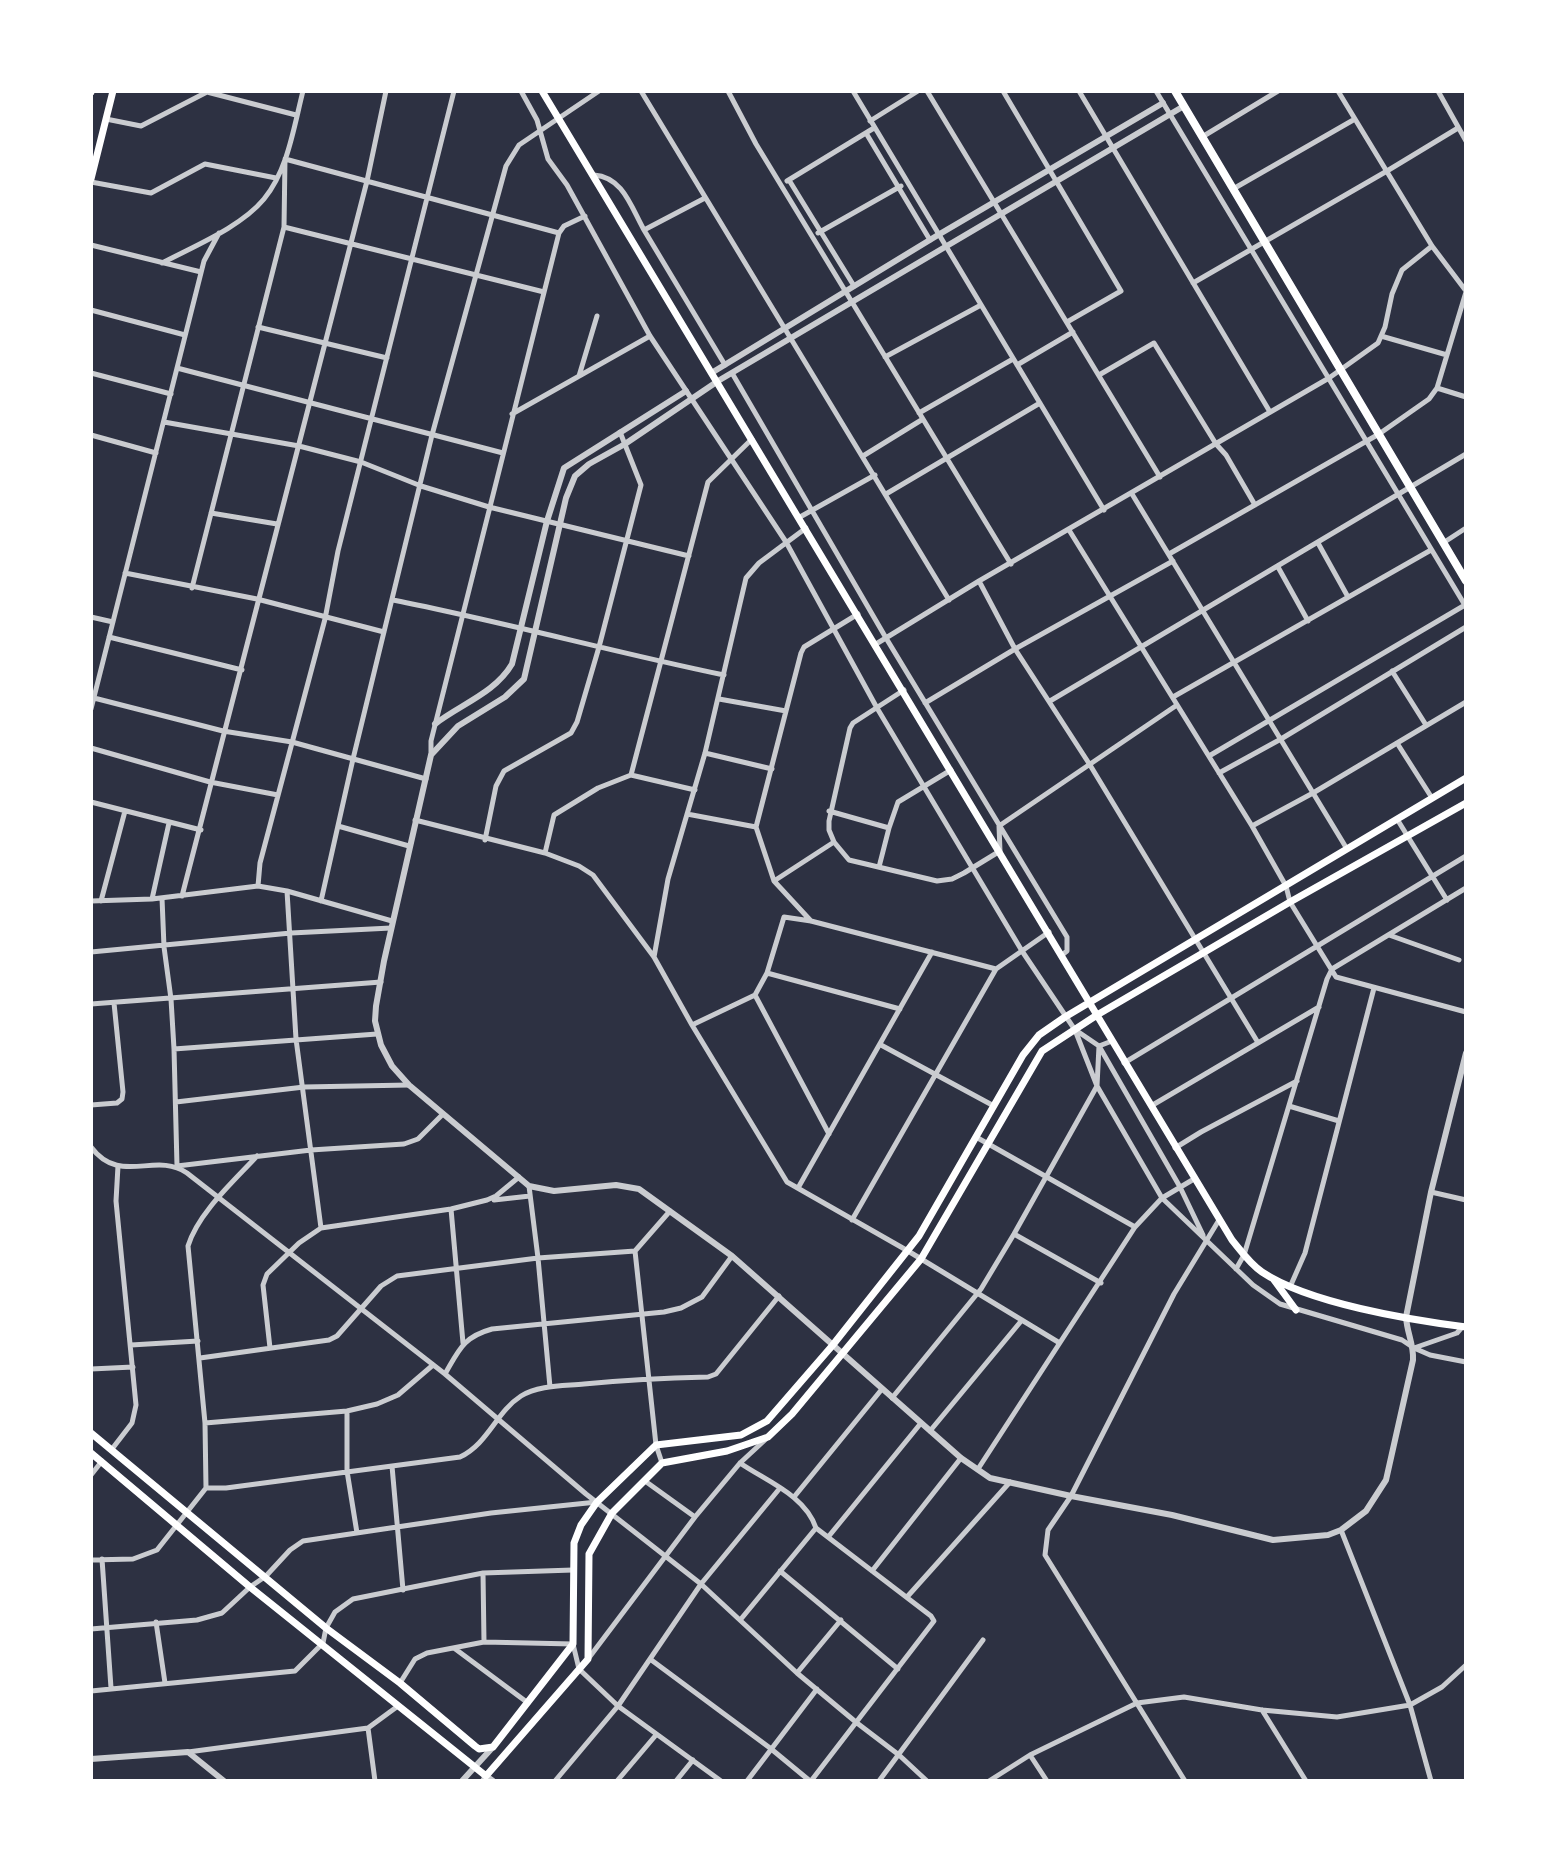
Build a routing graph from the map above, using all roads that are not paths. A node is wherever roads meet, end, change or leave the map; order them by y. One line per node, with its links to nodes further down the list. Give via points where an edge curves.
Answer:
1 (113, 91): 26 (main road)
2 (207, 91): 25 (street); 26 (street, via 141,126)
3 (303, 91): 25 (street)
4 (386, 91): 45 (street)
5 (454, 91): 51 (street)
6 (521, 91): 32 (street)
7 (542, 91): 27 (main road)
8 (599, 91): 27 (street)
9 (641, 91): 52 (street)
10 (727, 91): 48 (street)
11 (853, 91): 29 (street)
12 (918, 91): 29 (street)
13 (937, 91): 21 (street)
14 (1003, 91): 39 (street)
15 (1079, 91): 35 (street)
16 (1156, 91): 22 (street)
17 (1175, 91): 23 (main road)
18 (1278, 91): 34 (street)
19 (1338, 91): 28 (street)
20 (1438, 91): 31 (street)
21 (928, 93): 53 (street)
22 (1163, 103): 24 (street); 35 (street)
23 (1184, 106): 24 (street); 34 (main road)
24 (1170, 114): 37 (street); 70 (street)
25 (296, 116): 38 (street)
26 (106, 119): 44 (main road)
27 (559, 119): 32 (street); 41 (main road)
28 (1355, 119): 40 (street); 50 (street)
29 (870, 121): 30 (street)
30 (874, 128): 33 (street); 47 (street)
31 (1458, 128): 36 (street); 40 (street)
32 (541, 131): 55 (street, via 513,153); 56 (street, via 548,159)
33 (866, 133): 43 (street); 49 (street)
34 (1202, 136): 50 (main road)
35 (1106, 137): 37 (street); 39 (street)
36 (1466, 141)
37 (1113, 148): 46 (street); 75 (street)
38 (285, 159): 42 (street); 45 (street); 57 (street)
39 (1051, 170): 46 (street); 53 (street)
40 (1387, 172): 65 (street); 69 (street)
41 (594, 175): 58 (street, via 618,184); 100 (main road)
42 (276, 178): 44 (street, via 205,164 151,193); 60 (street, via 263,201)
43 (789, 180): 48 (street); 59 (street)
44 (91, 181)
45 (367, 181): 51 (street); 66 (street)
46 (1058, 181): 54 (street); 84 (street, via 1121,291)
47 (907, 183): 49 (street); 62 (street)
48 (781, 185): 63 (street)
49 (898, 188): 59 (street); 64 (street)
50 (1233, 189): 65 (main road)
51 (428, 197): 55 (street); 71 (street)
52 (705, 198): 58 (street); 86 (street)
53 (994, 202): 54 (street); 62 (street)
54 (1001, 213): 68 (street); 84 (street)
55 (493, 215): 61 (street); 74 (street)
56 (584, 216): 61 (street); 89 (street)
57 (284, 226): 66 (street); 85 (street)
58 (644, 230): 97 (street)
59 (820, 232): 63 (street); 76 (street)
60 (219, 233): 72 (street); 73 (street)
61 (559, 233): 79 (street)
62 (938, 235): 64 (street); 68 (street)
63 (813, 236): 77 (street)
64 (930, 240): 76 (street)
65 (1264, 242): 70 (street); 99 (main road)
66 (350, 243): 71 (street); 92 (street)
67 (91, 244): 72 (street)
68 (945, 246): 80 (street); 81 (street)
69 (1432, 246): 78 (street); 90 (street, via 1402,270)
70 (1250, 250): 75 (street); 105 (street)
71 (413, 259): 74 (street); 95 (street)
72 (162, 263): 73 (street)
73 (201, 271): 88 (street)
74 (477, 275): 79 (street); 125 (street)
75 (1193, 283): 116 (street)
76 (854, 286): 77 (street)
77 (846, 291): 80 (street); 86 (street)
78 (1466, 291): 93 (street)
79 (544, 292): 117 (street)
80 (852, 301): 91 (street); 94 (street)
81 (981, 305): 94 (street); 96 (street)
82 (91, 310): 88 (street)
83 (597, 316): 104 (street)
84 (1067, 322): 87 (street)
85 (258, 327): 92 (street); 107 (street)
86 (786, 328): 91 (street); 97 (street)
87 (1073, 332): 96 (street); 103 (street)
88 (186, 335): 98 (street)
89 (650, 336): 104 (street); 109 (street)
90 (1381, 336): 93 (street); 99 (street, via 1373,348)
91 (792, 337): 102 (street); 134 (street)
92 (324, 343): 95 (street); 113 (street)
93 (1447, 355): 108 (street)
94 (885, 356): 115 (street)
95 (387, 358): 118 (street)
96 (1015, 362): 114 (street); 115 (street)
97 (725, 365): 100 (street)
98 (177, 368): 107 (street); 110 (street)
99 (1341, 370): 105 (street); 123 (main road)
100 (713, 372): 106 (main road)
101 (91, 373): 110 (street)
102 (732, 373): 106 (street); 148 (street)
103 (1099, 375): 129 (street, via 1153,343); 139 (street)
104 (579, 376): 117 (street)
105 (1329, 378): 116 (street); 127 (street)
106 (718, 382): 112 (street); 126 (main road)
107 (243, 385): 113 (street); 121 (street)
108 (1437, 388): 111 (street); 123 (street, via 1429,399)
109 (686, 391): 112 (street); 122 (street)
110 (171, 394): 120 (street)
111 (1466, 397)
112 (691, 399): 128 (street); 135 (street)
113 (309, 402): 118 (street); 130 (street)
114 (1040, 403): 136 (street); 147 (street)
115 (919, 412): 119 (street)
116 (1270, 412): 129 (street)
117 (513, 414): 132 (street)
118 (371, 418): 125 (street); 137 (street)
119 (923, 419): 134 (street); 136 (street)
120 (164, 422): 121 (street); 131 (street)
121 (230, 432): 130 (street); 149 (street)
122 (620, 432): 128 (street); 151 (street, via 564,468)
123 (1378, 434): 127 (street); 141 (main road)
124 (91, 435): 131 (street)
125 (432, 435): 132 (street); 140 (street)
126 (752, 439): 135 (street); 150 (main road)
127 (1365, 441): 144 (street); 145 (street)
128 (625, 444): 152 (street, via 575,476); 157 (street, via 641,485)
129 (1216, 444): 139 (street); 145 (street)
130 (299, 446): 137 (street); 153 (street)
131 (156, 453): 167 (street)
132 (503, 453): 146 (street)
133 (1466, 454): 141 (street)
134 (863, 456): 138 (street)
135 (732, 458): 158 (street); 163 (street, via 708,482)
136 (947, 458): 142 (street); 165 (street)
137 (361, 463): 140 (street); 181 (street)
138 (875, 475): 142 (street); 148 (street)
139 (1160, 477): 143 (street)
140 (421, 486): 146 (street); 174 (street)
141 (1410, 487): 144 (street); 160 (main road)
142 (886, 494): 175 (street)
143 (1132, 494): 147 (street); 162 (street)
144 (1398, 495): 159 (street); 161 (street)
145 (1255, 505): 162 (street)
146 (489, 507): 151 (street); 178 (street)
147 (1104, 510): 156 (street)
148 (811, 511): 150 (street); 190 (street)
149 (211, 513): 153 (street); 170 (street)
150 (800, 517): 154 (main road)
151 (547, 520): 152 (street); 185 (street)
152 (560, 523): 157 (street); 188 (street)
153 (277, 524): 173 (street)
154 (806, 528): 158 (street); 179 (main road)
155 (1466, 528): 160 (street)
156 (1069, 530): 165 (street); 171 (street)
157 (627, 541): 163 (street); 192 (street)
158 (786, 542): 186 (street); 199 (street, via 746,578)
159 (1318, 543): 166 (street); 172 (street)
160 (1443, 543): 169 (main road)
161 (1431, 550): 172 (street); 176 (street)
162 (1169, 554): 164 (street)
163 (689, 556): 195 (street)
164 (1173, 561): 171 (street); 177 (street)
165 (1011, 564): 168 (street)
166 (1278, 567): 177 (street); 182 (street)
167 (125, 573): 170 (street); 183 (street)
168 (979, 581): 175 (street); 194 (street)
169 (1466, 581)
170 (192, 588): 173 (street)
171 (1110, 596): 193 (street); 194 (street)
172 (1348, 597): 182 (street)
173 (257, 599): 181 (street); 197 (street)
174 (393, 600): 178 (street); 187 (street)
175 (949, 600): 190 (street)
176 (1466, 605): 212 (street)
177 (1204, 611): 193 (street); 196 (street)
178 (464, 614): 185 (street); 213 (street)
179 (858, 614): 186 (street); 191 (main road)
180 (91, 617): 183 (street)
181 (325, 619): 187 (street); 217 (street)
182 (1308, 621): 196 (street)
183 (113, 622): 189 (street)
184 (1466, 627): 198 (street)
185 (521, 628): 188 (street); 213 (street, via 505,676)
186 (832, 629): 209 (street); 211 (street, via 804,647)
187 (384, 632): 223 (street)
188 (536, 633): 192 (street); 221 (street, via 524,678 516,689 458,726)
189 (109, 637): 197 (street); 200 (street)
190 (886, 638): 191 (street); 207 (street)
191 (876, 644): 201 (main road)
192 (599, 647): 195 (street); 252 (street, via 571,733 504,771 496,786)
193 (1142, 648): 202 (street); 205 (street)
194 (1015, 649): 205 (street); 207 (street)
195 (660, 662): 199 (street); 228 (street)
196 (1235, 663): 202 (street); 212 (street)
197 (242, 670): 215 (street)
198 (1392, 671): 214 (street); 216 (street)
199 (724, 675): 204 (street)
200 (94, 682): 203 (street)
201 (904, 690): 209 (street); 226 (main road)
202 (1173, 697): 208 (street)
203 (94, 698): 210 (street); 215 (street)
204 (719, 699): 211 (street); 220 (street)
205 (1050, 701): 224 (street)
206 (1466, 702): 214 (street)
207 (925, 703): 246 (street)
208 (1177, 705): 222 (street); 224 (street)
209 (877, 708): 232 (street); 240 (street, via 850,728)
210 (91, 709)
211 (786, 712): 225 (street)
212 (1270, 721): 216 (street); 222 (street)
213 (435, 724): 221 (street)
214 (1426, 725): 218 (street)
215 (223, 731): 217 (street); 231 (street)
216 (1281, 739): 227 (street); 234 (street)
217 (292, 742): 223 (street); 235 (street)
218 (1397, 743): 234 (street); 236 (street)
219 (91, 748): 231 (street)
220 (705, 753): 225 (street); 233 (street)
221 (431, 755): 230 (street)
222 (1209, 757): 227 (street)
223 (353, 759): 230 (street); 245 (street)
224 (1090, 765): 246 (street); 280 (street)
225 (772, 769): 248 (street)
226 (951, 770): 232 (street); 256 (main road)
227 (1219, 773): 247 (street)
228 (631, 775): 233 (street); 257 (street, via 598,788 554,815)
229 (1466, 778): 236 (main road)
230 (426, 779): 243 (street)
231 (210, 782): 235 (street); 250 (street)
232 (925, 785): 249 (street, via 898,802); 260 (street)
233 (695, 790): 241 (street)
234 (1314, 793): 247 (street); 255 (street)
235 (278, 795): 263 (street)
236 (1432, 798): 242 (main road)
237 (91, 802): 239 (street)
238 (1466, 803): 251 (main road)
239 (125, 811): 244 (street); 272 (street)
240 (829, 811): 249 (street); 253 (street)
241 (687, 814): 248 (street); 288 (street, via 668,879)
242 (1397, 819): 251 (street); 255 (main road)
243 (415, 820): 252 (street); 254 (street)
244 (169, 823): 250 (street); 269 (street)
245 (338, 826): 254 (street); 273 (street)
246 (999, 826): 256 (street); 287 (street, via 1067,937 1067,951)
247 (1252, 826): 264 (street)
248 (756, 827): 262 (street)
249 (889, 828): 259 (street)
250 (201, 830): 267 (street)
251 (1407, 836): 261 (street); 274 (main road)
252 (485, 839): 257 (street)
253 (834, 842): 259 (street, via 849,860); 262 (street)
254 (409, 846): 276 (street)
255 (1347, 849): 264 (main road)
256 (1000, 851): 260 (street); 277 (main road)
257 (545, 853): 288 (street, via 593,875)
258 (1466, 856): 261 (street)
259 (879, 867): 260 (street, via 937,881)
260 (973, 868): 283 (street)
261 (1432, 877): 270 (street); 281 (street)
262 (774, 881): 275 (street)
263 (258, 886): 266 (street); 267 (street)
264 (1286, 886): 274 (street); 280 (main road)
265 (1466, 888): 270 (street)
266 (287, 891): 273 (street); 278 (street)
267 (182, 896): 268 (street)
268 (162, 898): 269 (street); 282 (street)
269 (152, 899): 272 (street)
270 (1447, 900): 279 (street)
271 (91, 901): 272 (street)
272 (101, 901)
273 (321, 901): 276 (street)
274 (1290, 902): 281 (street); 286 (main road)
275 (811, 921): 285 (street); 292 (street, via 784,917)
276 (392, 925): 278 (street); 293 (street)
277 (1049, 932): 283 (street); 287 (main road)
278 (291, 933): 282 (street); 295 (street)
279 (1389, 935): 289 (street); 291 (street)
280 (1196, 940): 286 (street); 300 (main road)
281 (1317, 946): 291 (street); 297 (street)
282 (164, 947): 284 (street); 298 (street)
283 (1022, 951): 290 (street); 306 (street)
284 (91, 952)
285 (932, 952): 290 (street); 303 (street)
286 (1204, 953): 297 (street); 305 (main road)
287 (1062, 955): 300 (main road)
288 (654, 957): 307 (street)
289 (1459, 960)
290 (996, 969): 318 (street)
291 (1332, 969): 294 (street, via 1339,978); 302 (street)
292 (767, 973): 296 (street); 303 (street)
293 (380, 982): 295 (street); 309 (street)
294 (1374, 988): 304 (street); 329 (street)
295 (294, 989): 298 (street); 310 (street)
296 (755, 995): 307 (street); 330 (street)
297 (1231, 998): 312 (street); 317 (street)
298 (171, 999): 299 (street); 315 (street)
299 (114, 1003): 301 (street); 324 (street, via 122,1099)
300 (1090, 1003): 305 (main road); 306 (main road)
301 (91, 1004)
302 (1319, 1007): 312 (street); 319 (street)
303 (900, 1009): 313 (street)
304 (1466, 1012)
305 (1097, 1015): 308 (main road); 311 (main road)
306 (1065, 1017): 308 (street); 325 (main road, via 1032,1042)
307 (692, 1025): 344 (street, via 768,1154 787,1182)
308 (1075, 1030): 314 (street); 321 (street); 332 (main road, via 1042,1051)
309 (377, 1034): 310 (street); 320 (street, via 392,1066)
310 (296, 1039): 315 (street); 322 (street)
311 (1112, 1041): 314 (street); 317 (main road)
312 (1257, 1041): 326 (street)
313 (881, 1045): 318 (street); 330 (street)
314 (1099, 1046): 321 (street); 343 (street)
315 (174, 1049): 323 (street)
316 (1466, 1053): 345 (street)
317 (1124, 1063): 326 (main road)
318 (934, 1074): 325 (street); 353 (street)
319 (1297, 1081): 327 (street); 334 (street)
320 (409, 1085): 322 (street); 328 (street)
321 (1097, 1086): 339 (street); 348 (street)
322 (304, 1087): 323 (street); 335 (street)
323 (176, 1102): 338 (street)
324 (91, 1105)
325 (994, 1106): 331 (main road)
326 (1151, 1106): 334 (main road)
327 (1289, 1107): 329 (street); 362 (street)
328 (443, 1114): 335 (street, via 411,1142); 340 (street)
329 (1339, 1121): 370 (street, via 1305,1254)
330 (829, 1135): 344 (street)
331 (976, 1137): 332 (street); 360 (main road)
332 (988, 1144): 339 (street); 365 (main road)
333 (91, 1147): 337 (street, via 100,1159)
334 (1175, 1149): 341 (main road)
335 (311, 1150): 336 (street); 356 (street)
336 (257, 1156): 338 (street); 347 (street)
337 (118, 1166): 338 (street); 383 (street, via 116,1201)
338 (177, 1166): 347 (street)
339 (1046, 1175): 355 (street); 357 (street)
340 (519, 1177): 342 (street); 350 (street)
341 (1194, 1179): 343 (street); 354 (main road)
342 (529, 1186): 346 (street); 352 (street, via 554,1191 630,1186)
343 (1180, 1187): 348 (street); 358 (street)
344 (799, 1188): 353 (street)
345 (1431, 1192): 349 (street); 376 (street)
346 (530, 1196): 350 (street); 364 (street)
347 (218, 1198): 361 (street); 380 (street, via 188,1246)
348 (1162, 1198): 355 (street); 358 (street)
349 (1466, 1199)
350 (487, 1200): 351 (street)
351 (451, 1209): 356 (street); 367 (street)
352 (670, 1211): 359 (street); 363 (street)
353 (852, 1220): 360 (street)
354 (1219, 1220): 358 (street); 362 (main road)
355 (1135, 1227): 369 (street)
356 (321, 1228): 361 (street)
357 (1014, 1234): 369 (street); 371 (street)
358 (1206, 1241): 366 (street); 420 (street)
359 (635, 1251): 364 (street); 375 (street)
360 (908, 1251): 365 (street); 384 (main road)
361 (289, 1252): 373 (street); 385 (street, via 267,1274 263,1285)
362 (1244, 1255): 366 (street); 368 (main road)
363 (732, 1256): 372 (street); 375 (street, via 692,1304)
364 (538, 1258): 367 (street); 378 (street)
365 (921, 1259): 371 (street); 387 (main road)
366 (1236, 1269): 374 (street, via 1280,1304)
367 (457, 1270): 373 (street, via 397,1276 381,1286); 382 (street)
368 (1273, 1279): 370 (main road); 374 (main road)
369 (1101, 1283): 381 (street)
370 (1290, 1287): 376 (main road)
371 (978, 1293): 377 (street); 397 (street)
372 (779, 1296): 384 (street); 394 (street, via 716,1374)
373 (361, 1310): 385 (street, via 329,1340); 390 (street)
374 (1296, 1310): 386 (street, via 1402,1340)
375 (643, 1314): 378 (street); 394 (street)
376 (1406, 1317): 379 (main road); 386 (street)
377 (1022, 1320): 381 (street); 402 (street)
378 (544, 1324): 382 (street, via 492,1329); 395 (street)
379 (1464, 1326): 386 (street, via 1457,1333)
380 (198, 1341): 383 (street); 388 (street)
381 (1058, 1342): 413 (street)
382 (463, 1343): 393 (street)
383 (131, 1345): 391 (street)
384 (832, 1346): 387 (street); 405 (main road, via 767,1421 751,1431)
385 (270, 1348): 388 (street)
386 (1414, 1348): 389 (street); 429 (street, via 1386,1480 1366,1511)
387 (843, 1354): 396 (street); 404 (main road)
388 (200, 1358): 400 (street)
389 (1466, 1362)
390 (433, 1365): 393 (street); 398 (street, via 398,1395)
391 (133, 1367): 392 (street); 406 (street, via 135,1415)
392 (91, 1369)
393 (445, 1374): 399 (street)
394 (648, 1378): 395 (street); 405 (street)
395 (550, 1387): 399 (street, via 517,1398)
396 (882, 1390): 397 (street); 421 (street)
397 (892, 1398): 401 (street)
398 (346, 1411): 400 (street); 414 (street)
399 (499, 1420): 412 (street, via 477,1446 460,1457); 422 (street)
400 (205, 1423): 418 (street)
401 (921, 1423): 402 (street); 431 (street)
402 (930, 1431): 408 (street)
403 (91, 1433): 406 (main road)
404 (768, 1437): 410 (main road, via 727,1451); 411 (street)
405 (656, 1445): 410 (street); 422 (main road)
406 (112, 1449): 423 (main road)
407 (91, 1453): 409 (main road)
408 (961, 1458): 413 (street); 437 (street)
409 (102, 1461): 415 (street); 426 (main road)
410 (662, 1463): 416 (main road)
411 (740, 1463): 419 (street); 425 (street)
412 (391, 1466): 414 (street); 427 (street)
413 (978, 1469): 417 (street, via 990,1478)
414 (347, 1471): 418 (street); 430 (street)
415 (91, 1475)
416 (645, 1480): 424 (main road); 425 (street)
417 (1010, 1482): 420 (street); 443 (street)
418 (206, 1488): 423 (street)
419 (780, 1488): 421 (street); 440 (street)
420 (1071, 1496): 429 (street, via 1273,1540 1312,1538); 467 (street, via 1048,1531 1045,1555)
421 (794, 1497): 428 (street)
422 (597, 1502): 424 (street); 427 (street); 435 (main road, via 581,1525)
423 (187, 1512): 426 (street); 439 (main road)
424 (612, 1513): 432 (street); 455 (main road, via 589,1554)
425 (695, 1517): 432 (street)
426 (178, 1527): 433 (street, via 151,1554); 441 (main road)
427 (399, 1528): 430 (street); 442 (street)
428 (816, 1528): 431 (street); 436 (street)
429 (1341, 1530): 468 (street)
430 (357, 1533): 439 (street, via 303,1541)
431 (829, 1536): 437 (street)
432 (666, 1557): 440 (street); 455 (street)
433 (102, 1559): 434 (street); 447 (street)
434 (91, 1560)
435 (573, 1570): 438 (street); 453 (main road)
436 (780, 1571): 444 (street); 445 (street)
437 (872, 1571): 443 (street)
438 (483, 1573): 442 (street); 451 (street)
439 (266, 1576): 441 (street); 448 (main road)
440 (701, 1584): 444 (street); 456 (street)
441 (250, 1587): 446 (street, via 216,1616); 452 (main road)
442 (403, 1590): 448 (street, via 353,1598 335,1612)
443 (907, 1597): 459 (street, via 934,1621)
444 (741, 1619): 460 (street)
445 (841, 1620): 459 (street); 460 (street)
446 (156, 1622): 447 (street); 461 (street)
447 (107, 1627): 449 (street); 463 (street)
448 (326, 1628): 452 (street); 462 (main road)
449 (91, 1629)
450 (983, 1640): 478 (street)
451 (484, 1642): 453 (street); 454 (street)
452 (323, 1643): 461 (street, via 295,1671); 469 (main road)
453 (573, 1644): 458 (street); 466 (main road)
454 (454, 1648): 462 (street, via 415,1660); 466 (street)
455 (588, 1659): 458 (main road)
456 (650, 1659): 470 (street); 476 (street)
457 (1466, 1665): 468 (street, via 1442,1687)
458 (579, 1669): 470 (street); 483 (main road)
459 (898, 1669): 472 (street)
460 (797, 1673): 464 (street)
461 (164, 1683): 463 (street)
462 (400, 1683): 475 (main road, via 479,1749)
463 (111, 1688): 465 (street)
464 (817, 1689): 472 (street); 476 (street)
465 (91, 1691)
466 (528, 1703): 475 (main road)
467 (1137, 1703): 471 (street, via 1184,1697); 479 (street); 497 (street)
468 (1410, 1705): 471 (street, via 1337,1717); 499 (street)
469 (398, 1706): 473 (street); 482 (main road)
470 (618, 1706): 474 (street); 487 (street)
471 (1262, 1710): 498 (street)
472 (857, 1723): 478 (street); 492 (street)
473 (368, 1728): 477 (street); 485 (street)
474 (656, 1735): 481 (street); 488 (street)
475 (493, 1747): 482 (street)
476 (770, 1748): 491 (street); 492 (street)
477 (188, 1752): 480 (street); 484 (street)
478 (900, 1755): 493 (street); 494 (street)
479 (1030, 1755): 495 (street); 496 (street)
480 (91, 1759)
481 (693, 1760): 489 (street); 490 (street)
482 (474, 1768): 483 (main road); 486 (street)
483 (487, 1779)
484 (224, 1781)
485 (375, 1781)
486 (462, 1781)
487 (555, 1781)
488 (617, 1781)
489 (676, 1781)
490 (721, 1781)
491 (747, 1781)
492 (811, 1781)
493 (879, 1781)
494 (927, 1781)
495 (989, 1781)
496 (1047, 1781)
497 (1185, 1781)
498 (1306, 1781)
499 (1431, 1781)

